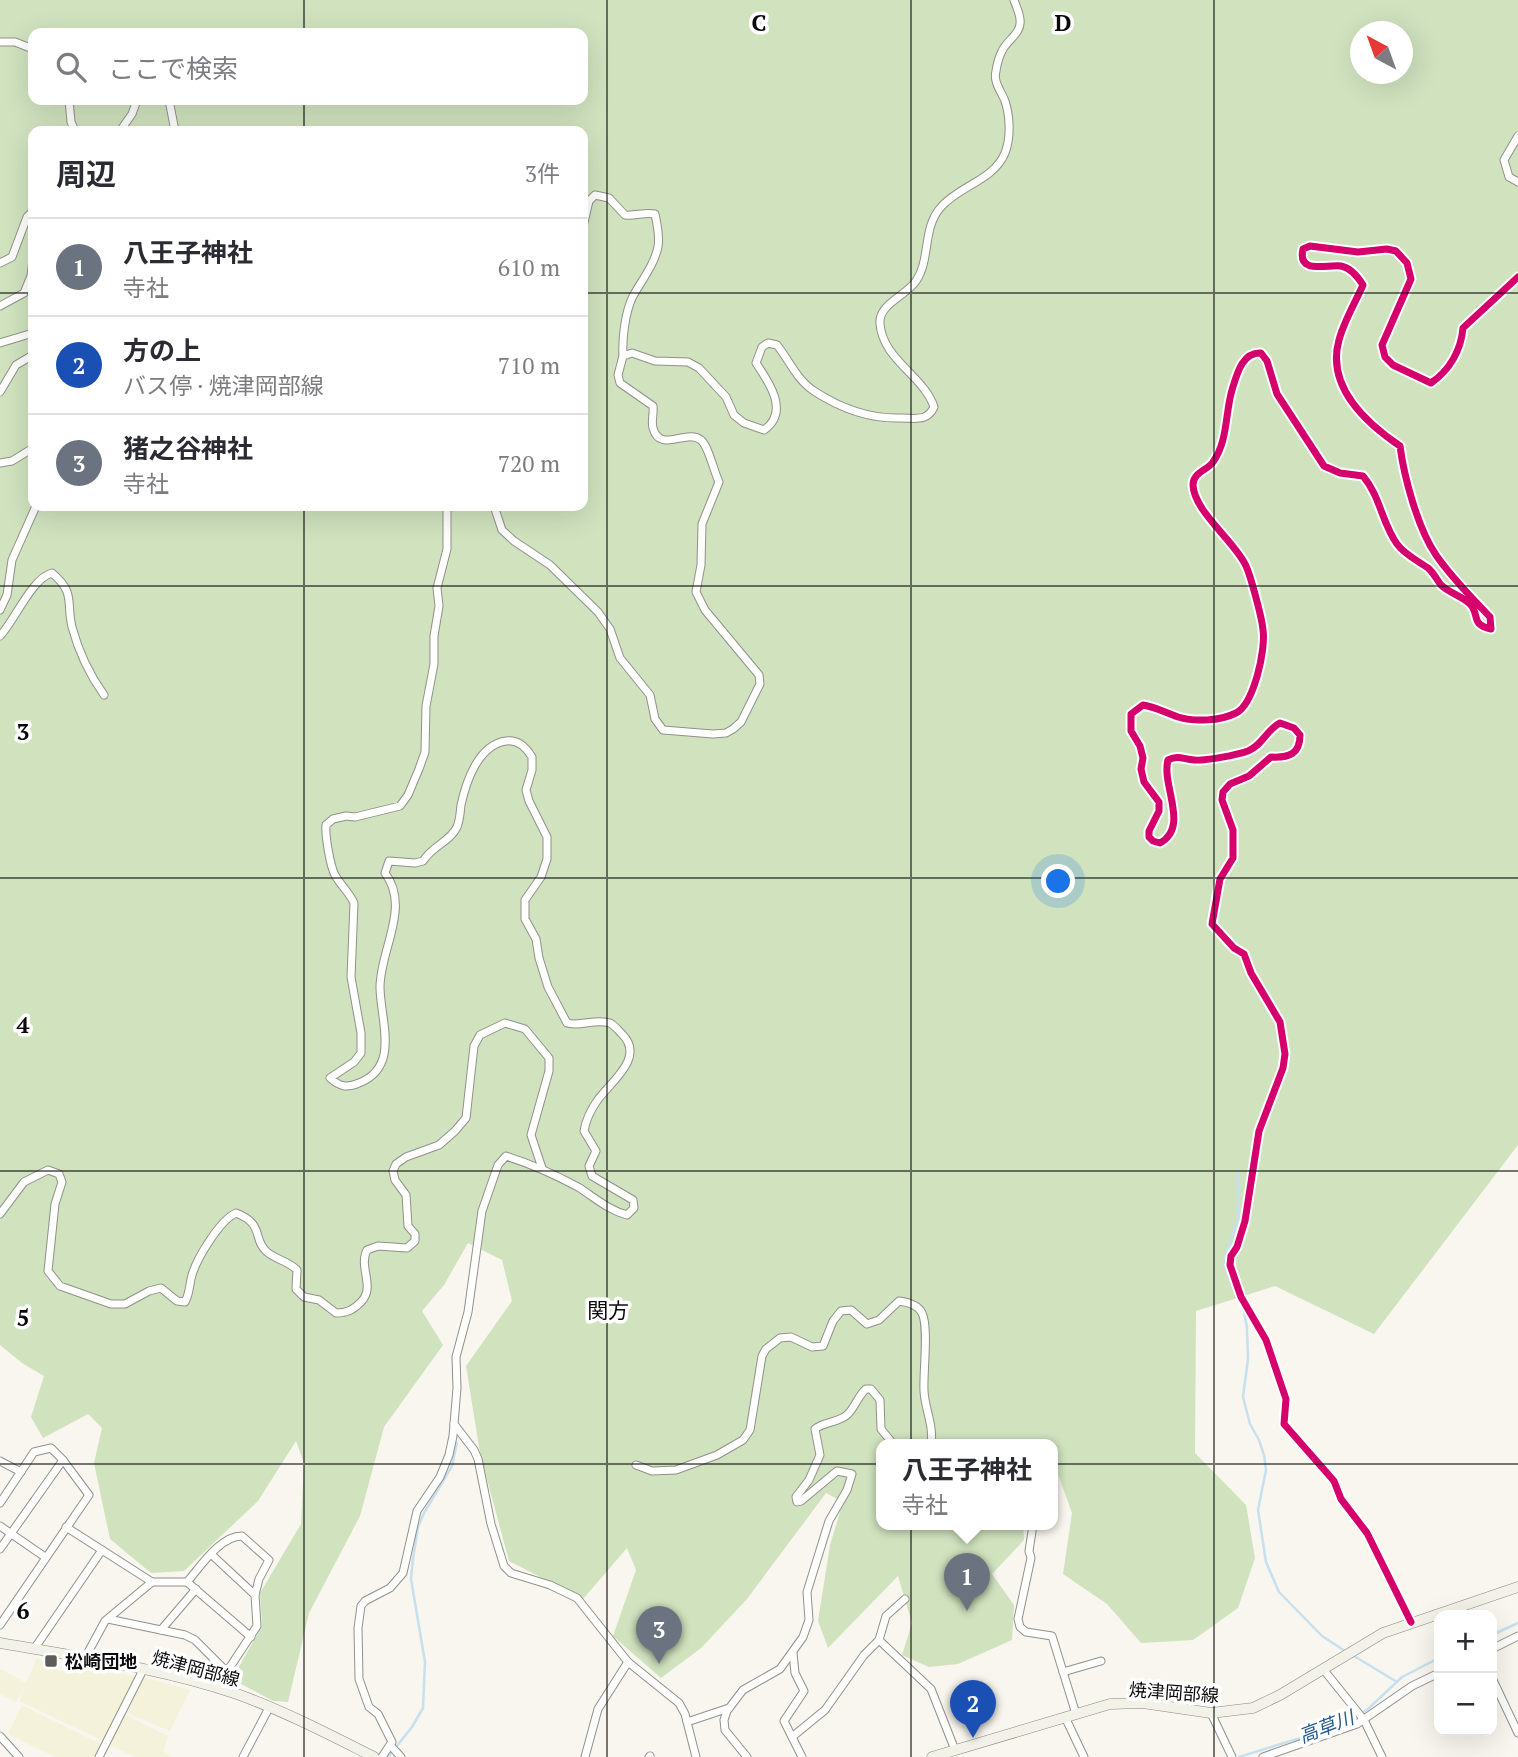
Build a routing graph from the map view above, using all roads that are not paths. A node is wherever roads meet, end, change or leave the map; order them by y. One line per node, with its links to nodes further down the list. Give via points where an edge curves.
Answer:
1 (1014, 0): 20 (street, via 1021,22 1003,49 994,77 1008,115 1006,152 991,171 941,206 929,230 915,282 881,315 884,340 931,398 931,414 890,419 850,409 815,391 777,345 768,343 756,363 777,406 764,430 734,415 726,397 688,362 655,361 632,353)
2 (0, 42): 3 (street)
3 (28, 47)
4 (69, 105): 7 (street)
5 (135, 105): 8 (street)
6 (170, 105): 9 (street)
7 (73, 126)
8 (124, 126)
9 (174, 126)
10 (1518, 136): 11 (street, via 1504,160 1509,177)
11 (1518, 182)
12 (588, 205): 20 (street, via 596,195 609,198 625,215 655,214 657,249 632,299)
13 (28, 219): 14 (street, via 12,257)
14 (0, 264)
15 (1518, 277): 58 (street, via 1463,328 1462,345 1432,383 1385,357 1382,345 1411,279 1407,263 1396,251 1310,246 1301,256 1311,267 1342,266 1363,285 1338,342 1338,372 1363,418 1400,446 1403,470 1434,553 1490,617 1491,629 1481,627 1474,607 1443,587 1431,570 1399,547 1363,476 1324,466 1277,394 1267,360 1252,352 1232,391 1222,446 1212,464 1196,475 1193,485 1204,514 1246,564 1264,632 1253,687 1246,705 1224,716 1196,720 1143,705 1131,714 1131,731 1143,758 1144,782 1159,802 1149,837 1160,843 1171,832 1174,813 1165,769 1168,760 1176,756 1195,761 1248,751 1280,723 1300,735 1300,744 1287,758 1272,757 1223,792 1233,830 1233,858 1220,879 1212,923 1244,954 1280,1022 1284,1054 1259,1131 1245,1221 1230,1265 1241,1297 1266,1340 1286,1399 1287,1429 1334,1481 1341,1499 1367,1533)
16 (28, 283): 17 (street, via 24,293)
17 (0, 306)
18 (28, 335): 19 (street)
19 (0, 343)
20 (623, 356): 27 (street, via 620,383 653,406 653,431 658,438 699,438 719,482 702,524 696,592 705,610 759,676 760,684 741,722 726,733 663,730 655,719 650,695 620,658 598,612 550,565 513,541 502,530)
21 (28, 358): 22 (street, via 16,365)
22 (0, 392)
23 (28, 451): 24 (street)
24 (0, 463)
25 (34, 511): 28 (street, via 12,560 7,596)
26 (447, 511): 31 (street, via 425,752 419,769 400,806 333,819 326,825 332,872 354,903 351,977 362,1033 361,1053 330,1078 338,1086 362,1082 382,1062 386,1048 380,987 396,909 386,873 389,860 423,861 431,849 450,838 457,827 467,782 480,760 499,742 519,743 532,757 526,790 547,836 547,859 525,900 526,919 548,987 567,1023 592,1020 612,1024 627,1039 631,1052 623,1071 598,1099 584,1131 596,1151 589,1166 592,1176 633,1200 634,1208 626,1214 616,1212)
27 (496, 511)
28 (0, 610)
29 (0, 636): 30 (street, via 34,587 52,573 70,597 71,624 82,660)
30 (104, 695)
31 (542, 1168): 32 (street, via 531,1135 549,1058 525,1029 505,1023 480,1035 474,1046 466,1118 439,1145 396,1164 395,1180 406,1195 408,1226 415,1241 407,1248 367,1250 363,1256 368,1292 353,1310 336,1313 318,1300 304,1297 296,1289 297,1270 264,1250 258,1229 249,1218 236,1213 227,1216 207,1245 185,1302 161,1289 125,1304 97,1301 60,1286 48,1270 62,1182 59,1174 48,1170 24,1182); 33 (street, via 506,1156 498,1165 482,1211 468,1312 456,1357)
32 (0, 1214)
33 (454, 1424): 70 (street, via 478,1459 503,1566 577,1598); 87 (street, via 445,1466 417,1511 403,1573 390,1588 361,1606 359,1679 369,1707 392,1742)
34 (889, 1439): 67 (street, via 881,1429 880,1400 871,1389 860,1394 837,1422 815,1429 820,1455 797,1502 837,1471 852,1474 829,1521 807,1592 809,1620)
35 (931, 1439): 38 (street, via 924,1393 925,1323 918,1308 898,1301 873,1324 851,1310 841,1311 822,1346 812,1347 791,1337 771,1343 762,1356 750,1430 743,1440 676,1470 652,1471)
36 (63, 1460): 39 (street, via 51,1448 34,1452); 42 (street, via 89,1494); 44 (street)
37 (0, 1461): 39 (street)
38 (636, 1465)
39 (21, 1472): 40 (street)
40 (0, 1503)
41 (0, 1526): 44 (street)
42 (66, 1527): 46 (street); 48 (street)
43 (1032, 1530): 74 (street, via 1018,1619 1026,1632 1052,1636)
44 (11, 1533): 45 (street); 48 (street)
45 (0, 1549)
46 (102, 1550): 49 (street); 66 (street)
47 (212, 1555): 50 (street); 53 (street); 53 (street, via 222,1544 242,1536 269,1560)
48 (45, 1557): 59 (street)
49 (152, 1581): 50 (street); 57 (street)
50 (187, 1582): 52 (street)
51 (1518, 1587): 55 (main road, 焼津岡部線)
52 (196, 1589): 60 (street); 62 (street)
53 (255, 1595): 62 (street, via 257,1626)
54 (905, 1599): 63 (street, via 886,1616)
55 (1460, 1610)
56 (1434, 1616): 58 (main road, 焼津岡部線)
57 (108, 1619): 60 (street); 68 (street)
58 (1411, 1622): 71 (main road, 焼津岡部線)
59 (0, 1625)
60 (161, 1630): 73 (street, via 195,1640)
61 (1518, 1636): 65 (street)
62 (251, 1637): 73 (street)
63 (879, 1640): 86 (street, via 825,1710); 88 (street, via 931,1689)
64 (0, 1643): 66 (main road, 焼津岡部線)
65 (1497, 1646)
66 (34, 1649): 68 (main road, 焼津岡部線)
67 (793, 1653): 79 (street, via 780,1669 743,1690); 86 (street, via 795,1673 804,1691 784,1721)
68 (85, 1658): 72 (main road, 焼津岡部線)
69 (1101, 1661): 74 (street)
70 (628, 1662): 83 (street, via 679,1703); 95 (street, via 598,1709)
71 (1323, 1669): 80 (main road, 焼津岡部線, via 1266,1703); 82 (street)
72 (143, 1670): 76 (main road, 焼津岡部線); 91 (street)
73 (227, 1672): 76 (street)
74 (1063, 1672): 81 (street)
75 (1434, 1675): 82 (street)
76 (219, 1688): 78 (main road, 焼津岡部線)
77 (1497, 1689): 84 (street)
78 (270, 1708): 92 (street); 93 (main road, 焼津岡部線)
79 (729, 1708): 83 (street); 97 (street, via 725,1730)
80 (1211, 1713): 81 (main road, 焼津岡部線, via 1127,1702); 89 (street)
81 (1070, 1716): 88 (main road, 焼津岡部線); 100 (street)
82 (1361, 1717): 101 (street, via 1357,1724); 102 (street)
83 (687, 1722): 96 (street)
84 (1518, 1733)
85 (0, 1736): 90 (street)
86 (792, 1737): 98 (street)
87 (386, 1750): 94 (street)
88 (955, 1750): 99 (main road, 焼津岡部線)
89 (1231, 1755)
90 (19, 1757)
91 (99, 1757)
92 (243, 1757)
93 (374, 1757)
94 (401, 1757)
95 (585, 1757)
96 (696, 1757)
97 (747, 1757)
98 (802, 1757)
99 (934, 1757)
100 (1084, 1757)
101 (1263, 1757)
102 (1382, 1757)

